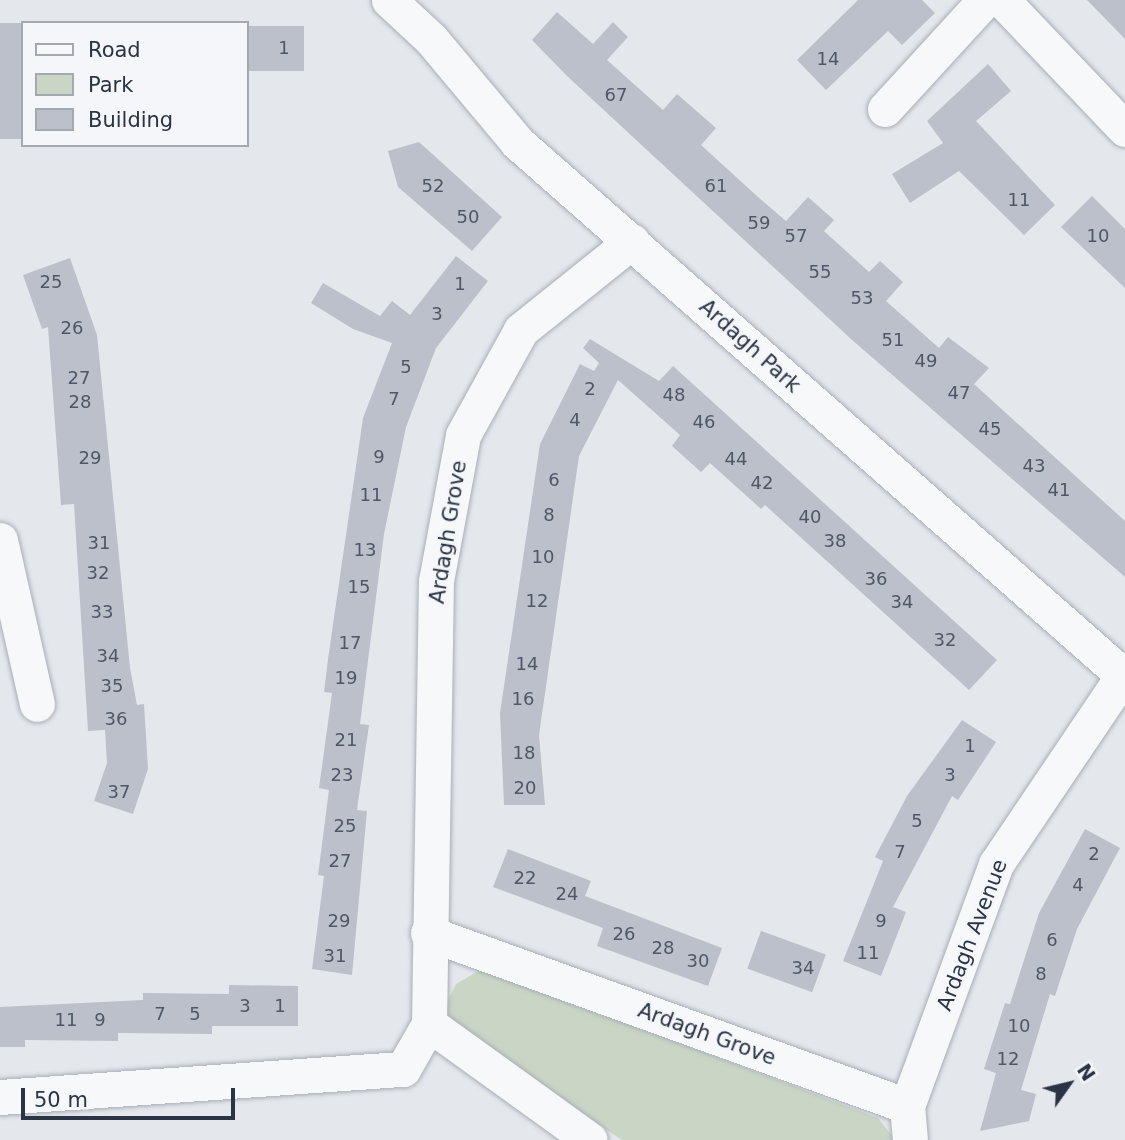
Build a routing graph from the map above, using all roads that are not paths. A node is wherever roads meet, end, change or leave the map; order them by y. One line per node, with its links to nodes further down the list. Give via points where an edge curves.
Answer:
1 (389, 0): 6 (street, Ardagh Park, via 431,39 518,144)
2 (985, 0): 4 (street)
3 (1002, 0): 5 (street)
4 (885, 109)
5 (1125, 129)
6 (632, 241): 8 (street, Ardagh Park); 10 (street, Ardagh Grove, via 521,330 464,435 436,581)
7 (0, 540): 9 (street)
8 (1124, 677): 13 (street, Ardagh Avenue, via 996,864)
9 (37, 705)
10 (428, 933): 11 (street, Ardagh Grove); 13 (street, Ardagh Grove)
11 (429, 1024): 12 (street, via 403,1069); 14 (street)
12 (0, 1097)
13 (908, 1123)
14 (590, 1140)

